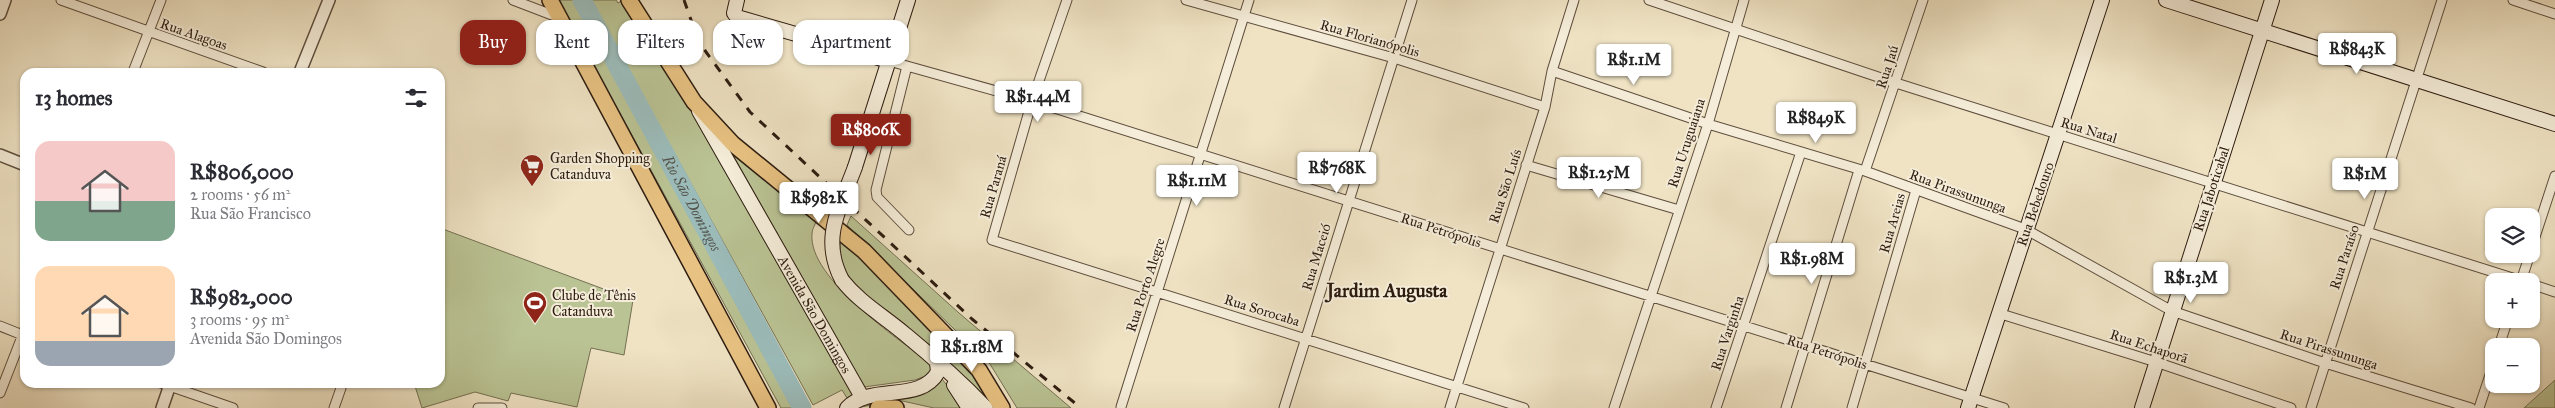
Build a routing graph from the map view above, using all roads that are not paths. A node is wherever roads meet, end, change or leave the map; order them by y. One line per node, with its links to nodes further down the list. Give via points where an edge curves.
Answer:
1 (5, 0): 23 (street)
2 (61, 0): 30 (street, Rua Alagoas)
3 (161, 0): 30 (street)
4 (329, 0): 38 (street)
5 (514, 0): 26 (street)
6 (550, 0): 26 (main road)
7 (629, 0): 43 (main road, Avenida São Domingos)
8 (908, 0): 27 (main road)
9 (1067, 0): 42 (street, Rua Paraná)
10 (1186, 0): 25 (street, Rua Florianópolis)
11 (1249, 0): 25 (street, Rua Porto Alegre)
12 (1412, 0): 32 (street, Rua Maceió)
13 (1574, 0): 39 (street, Rua São Luís)
14 (1649, 0): 29 (street, Rua Natal)
15 (1744, 0): 29 (street, Rua Uruguaiana)
16 (1923, 0): 41 (street, Rua Jaú)
17 (2102, 0): 47 (main road, Rua Bebedouro)
18 (2166, 0): 28 (main road)
19 (2272, 0): 28 (main road, Rua Jaboticabal)
20 (2442, 0): 40 (street, Rua Paraíso)
21 (2513, 0): 24 (street)
22 (735, 7): 31 (main road, Rua Petrópolis, via 737,17)
23 (0, 14)
24 (2555, 14)
25 (1244, 17): 32 (street, Rua Florianópolis); 49 (street, Rua Porto Alegre)
26 (560, 18): 96 (main road)
27 (902, 20)
28 (2263, 29): 40 (main road); 55 (main road, Rua Jaboticabal)
29 (1734, 30): 41 (street, Rua Natal); 45 (street, Rua Uruguaiana)
30 (148, 32): 36 (street); 37 (street, Rua Alagoas)
31 (793, 33)
32 (1394, 58): 44 (street, Rua Florianópolis); 57 (street, Rua Maceió)
33 (888, 65): 78 (main road, bridge, via 830,239 834,266 842,280 867,306)
34 (903, 65): 35 (street, Rua Petrópolis)
35 (907, 66): 42 (street, Rua Petrópolis); 61 (street, via 876,190 877,197)
36 (134, 68)
37 (252, 68)
38 (302, 68)
39 (1552, 71): 44 (street, Rua São Luís); 45 (street, Rua Pirassununga)
40 (2417, 80): 46 (main road); 62 (street, Rua Paraíso)
41 (1896, 83): 47 (street, Rua Natal); 53 (street, Rua Jaú)
42 (1032, 101): 49 (street, Rua Petrópolis); 63 (street, Rua Paraná)
43 (694, 102): 88 (main road, Avenida São Domingos); 102 (main road, Avenida São Domingos, via 746,156 864,251 979,370)
44 (1545, 107): 52 (street, Rua São Luís)
45 (1708, 124): 48 (street, Rua Pirassununga); 58 (street, Rua Uruguaiana)
46 (2555, 124)
47 (2059, 135): 55 (street, Rua Natal); 60 (main road, Rua Bebedouro)
48 (1801, 152): 53 (street, Rua Pirassununga); 73 (street, Rua Varginha)
49 (1202, 154): 57 (street, Rua Petrópolis); 68 (street, Rua Porto Alegre)
50 (0, 155): 51 (street)
51 (20, 163)
52 (1526, 165): 58 (street); 64 (street, Rua São Luís)
53 (1862, 170): 56 (street, Rua Pirassununga); 77 (street, Rua Jaú)
54 (2555, 176): 59 (street)
55 (2213, 182): 62 (street, Rua Natal); 70 (main road, Rua Jaboticabal)
56 (1916, 190): 60 (street, Rua Pirassununga); 81 (street, Rua Areias)
57 (1348, 201): 64 (street, Rua Petrópolis); 75 (street, Rua Maceió)
58 (1679, 210): 69 (street, Rua Uruguaiana)
59 (2540, 222)
60 (2025, 229): 70 (street, Rua Pirassununga); 71 (main road, Rua Bebedouro)
61 (909, 230)
62 (2367, 232): 65 (street, Rua Natal); 80 (street, Rua Paraíso)
63 (992, 240): 68 (street, Rua Sorocaba)
64 (1499, 249): 69 (street, Rua Petrópolis); 82 (street, Rua São Luís)
65 (2496, 273)
66 (2540, 287): 67 (street)
67 (2555, 292)
68 (1157, 293): 75 (street, Rua Sorocaba); 90 (street, Rua Porto Alegre)
69 (1650, 298): 73 (street, Rua Petrópolis); 106 (street, Rua Uruguaiana)
70 (2172, 311): 79 (main road, Rua Jaboticabal); 80 (street, Rua Pirassununga)
71 (1998, 313): 79 (street, Rua Echaporã); 89 (main road, Rua Bebedouro)
72 (0, 326): 74 (street)
73 (1744, 326): 77 (street, Rua Petrópolis); 107 (street, Rua Varginha)
74 (20, 332)
75 (1306, 338): 82 (street, Rua Sorocaba); 103 (street, Rua Maceió)
76 (20, 343): 87 (street)
77 (1806, 346): 81 (street, Rua Petrópolis); 108 (street, Rua Jaú)
78 (937, 362): 88 (main road, via 938,372 927,384 913,390); 100 (main road); 101 (main road)
79 (2156, 362): 111 (main road, Rua Jaboticabal); 112 (street, Rua Echaporã)
80 (2325, 363): 113 (street, Rua Paraíso); 114 (street, Rua Pirassununga)
81 (1865, 364): 89 (street, Rua Petrópolis); 109 (street, Rua Areias)
82 (1457, 386): 104 (street, Rua São Luís); 105 (street, Rua Sorocaba)
83 (170, 388): 91 (street)
84 (179, 388): 92 (street)
85 (341, 388): 93 (street)
86 (2485, 390): 115 (street)
87 (0, 393)
88 (862, 397): 97 (main road)
89 (1970, 403): 110 (street, Rua Petrópolis)
90 (1121, 407)
91 (162, 408)
92 (233, 408)
93 (334, 408)
94 (478, 408): 95 (street)
95 (502, 408)
96 (768, 408)
97 (847, 408)
98 (878, 408): 99 (main road)
99 (896, 408)
100 (969, 408)
101 (986, 408)
102 (1002, 408)
103 (1284, 408)
104 (1450, 408)
105 (1524, 408)
106 (1614, 408)
107 (1716, 408)
108 (1786, 408)
109 (1852, 408)
110 (2004, 408)
111 (2142, 408)
112 (2292, 408)
113 (2311, 408)
114 (2471, 408)
115 (2479, 408)

